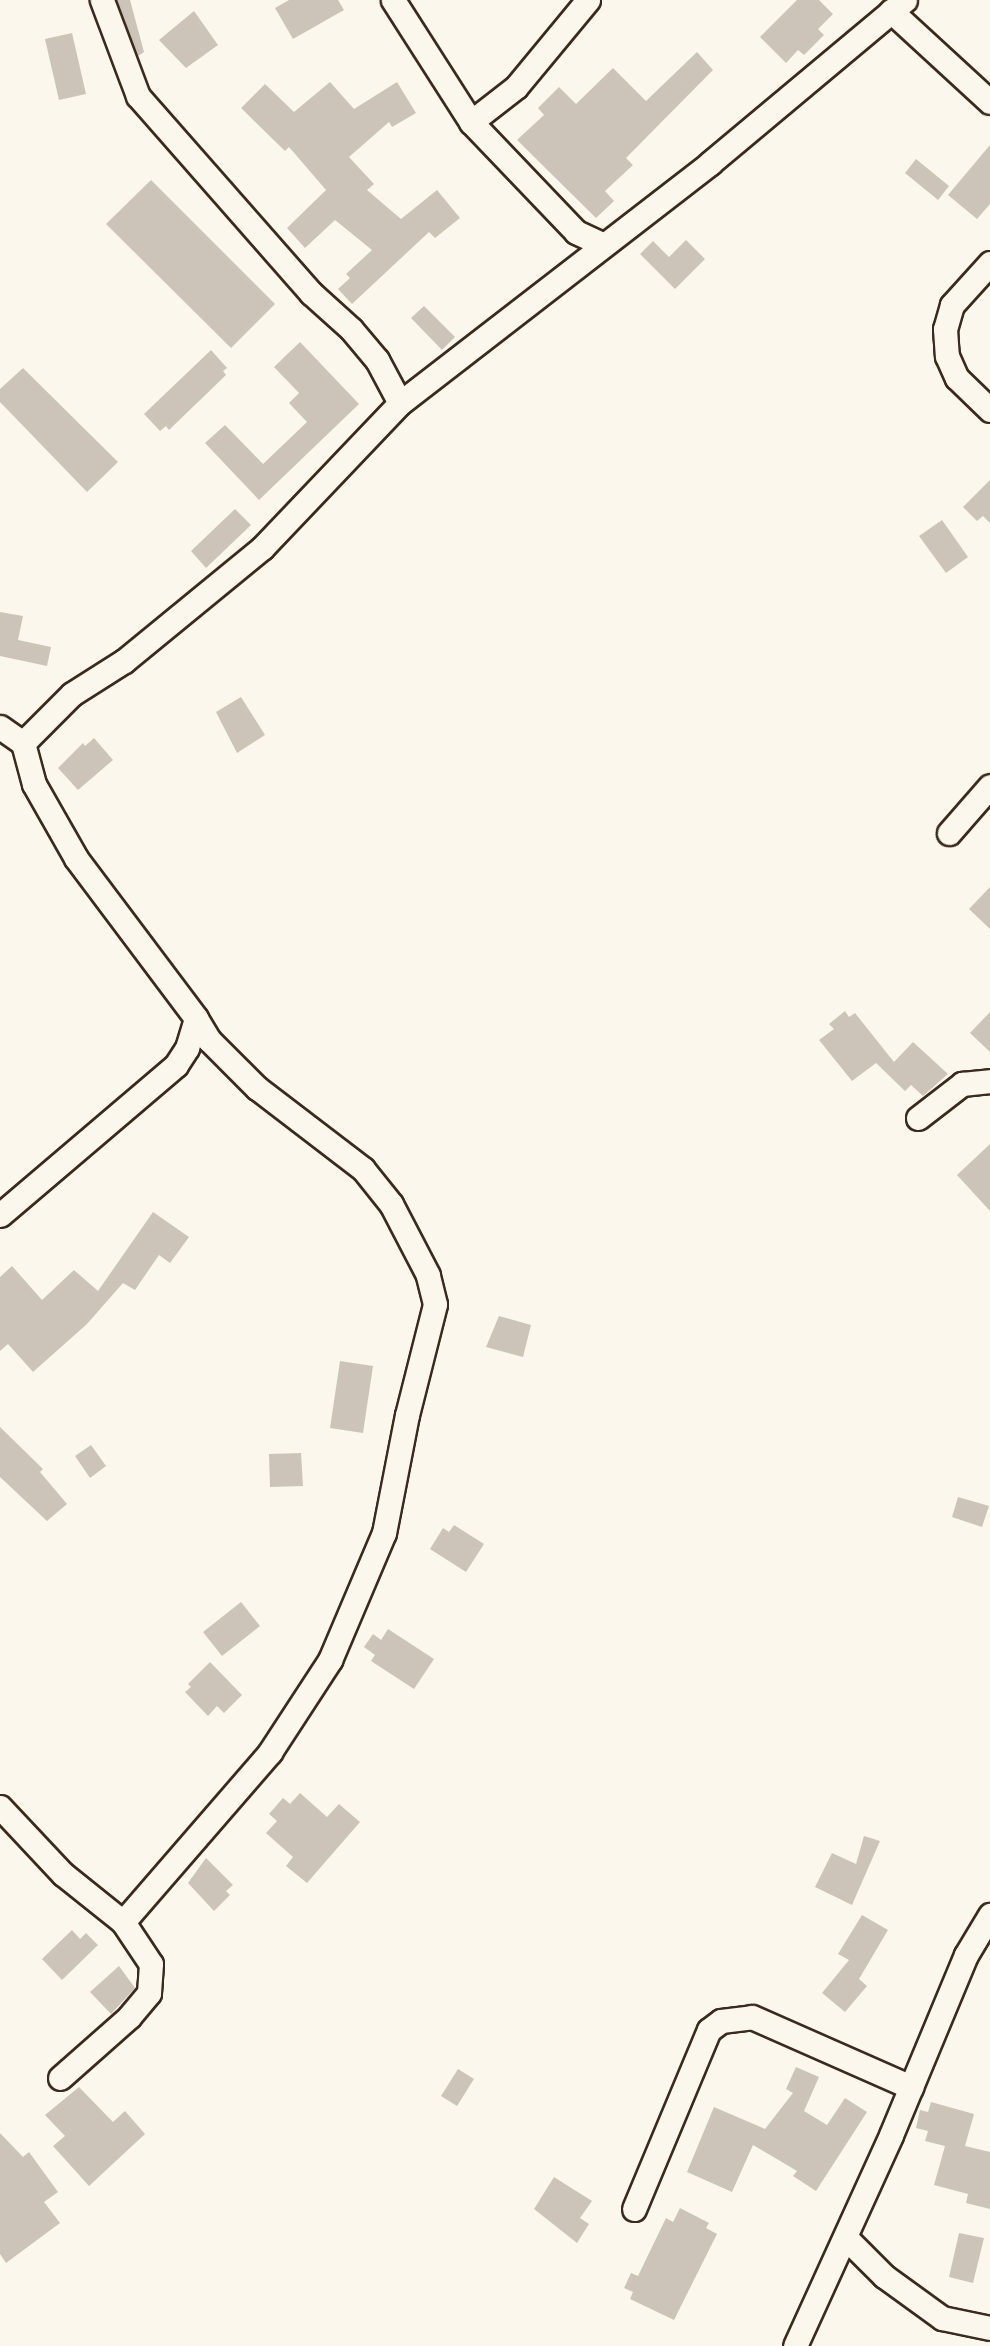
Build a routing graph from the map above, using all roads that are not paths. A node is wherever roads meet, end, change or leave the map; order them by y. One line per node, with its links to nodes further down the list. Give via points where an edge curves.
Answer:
1 (102, 0): 9 (street, via 138,96 311,293 351,329 377,360)
2 (393, 0): 6 (street)
3 (588, 0): 6 (street, via 516,86)
4 (898, 6): 5 (street); 7 (street, via 721,154)
5 (990, 102)
6 (471, 122): 7 (street, via 576,232)
7 (603, 244): 9 (street)
8 (990, 262): 10 (street, via 952,305 945,330 947,356 957,378)
9 (400, 403): 12 (street, via 261,548 124,661 72,694)
10 (990, 410)
11 (0, 727): 12 (street)
12 (23, 743): 15 (street, via 34,784 76,858)
13 (990, 786): 14 (street)
14 (949, 833)
15 (196, 1018): 18 (street, via 176,1065); 21 (street, via 209,1040 257,1088 363,1169 391,1204 428,1275 435,1304 384,1533 330,1660 270,1752)
16 (990, 1081): 17 (street, via 962,1084)
17 (918, 1118)
18 (0, 1215)
19 (0, 1807): 21 (street, via 63,1874)
20 (990, 1915): 23 (street, via 966,1955)
21 (123, 1922): 22 (street, via 151,1964 149,1993 129,2017)
22 (60, 2078)
23 (911, 2087): 24 (street, via 752,2017 720,2021 709,2030); 25 (street)
24 (634, 2209)
25 (846, 2238): 26 (street, via 884,2276 942,2318); 27 (street)
26 (990, 2328)
27 (795, 2346)

